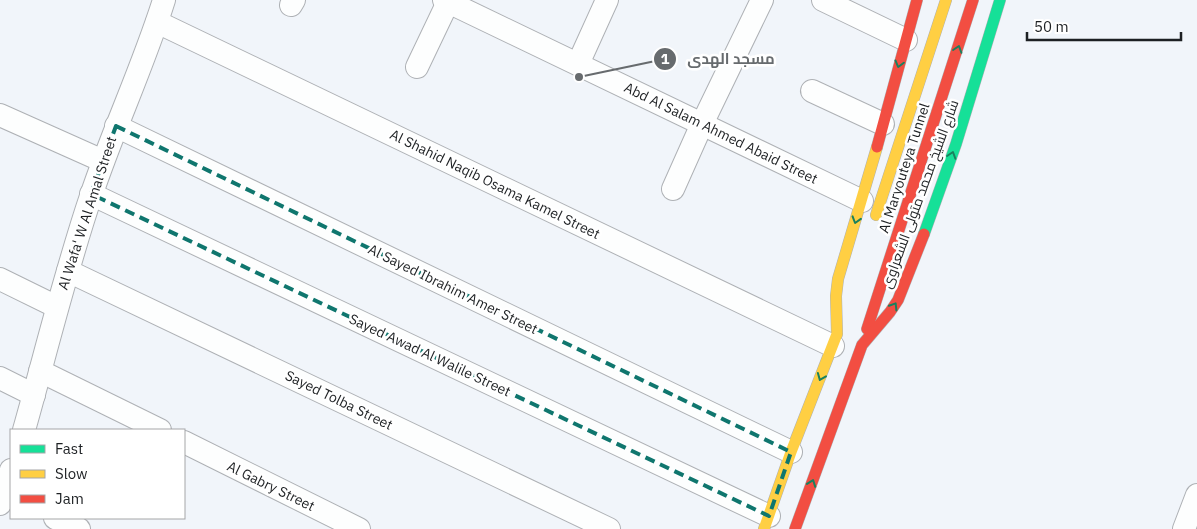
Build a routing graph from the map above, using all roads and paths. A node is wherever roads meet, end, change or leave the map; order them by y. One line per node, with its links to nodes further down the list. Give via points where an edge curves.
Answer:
1 (164, 0): 10 (street, Al Wafa' W Al Amal Street)
2 (607, 0): 12 (street)
3 (762, 0): 16 (street)
4 (824, 0): 11 (street)
5 (917, 0): 11 (main road)
6 (946, 0): 23 (main road, Al Maryouteya Tunnel)
7 (973, 0): 29 (main road, Al Maryouteya Tunnel, one-way to 7)
8 (1000, 0): 29 (main road, شارع الشيخ محمد متولى الشعراوى, one-way to 8, via 889,313 904,287 952,154)
9 (454, 2): 12 (street, Abd Al Salam Ahmed Abaid Street); 13 (street)
10 (157, 22): 18 (street, Al Wafa' W Al Amal Street); 28 (street, Al Shahid Naqib Osama Kamel Street)
11 (906, 40): 17 (main road, one-way to 17)
12 (578, 64): 16 (street, Abd Al Salam Ahmed Abaid Street)
13 (417, 67)
14 (812, 91): 17 (street)
15 (0, 115): 19 (street)
16 (702, 124): 20 (street); 22 (street, Abd Al Salam Ahmed Abaid Street)
17 (883, 124): 22 (main road)
18 (116, 126): 19 (street, Al Wafa' W Al Amal Street); 36 (street, Al Sayed Ibrahim Amer Street)
19 (103, 161): 21 (street, Al Wafa' W Al Amal Street)
20 (673, 189)
21 (91, 194): 24 (street, Al Wafa' W Al Amal Street); 41 (street, Sayed Awad Al Walile Street)
22 (862, 201): 28 (main road, one-way to 28, via 838,279)
23 (873, 223)
24 (68, 271): 27 (street, Al Wafa' W Al Amal Street); 44 (street, Sayed Tolba Street)
25 (0, 279): 27 (street)
26 (849, 297): 28 (main road)
27 (57, 306): 30 (street, Al Wafa' W Al Amal Street)
28 (835, 340): 36 (main road, one-way to 36)
29 (862, 345): 45 (main road, شارع الشيخ محمد متولى الشعراوى, one-way to 29)
30 (40, 371): 32 (street, Al Wafa' W Al Amal Street); 34 (street)
31 (0, 378): 32 (street)
32 (34, 395): 33 (street, Al Wafa' W Al Amal Street)
33 (24, 429)
34 (158, 429)
35 (185, 442): 43 (street, Al Gabry Street)
36 (791, 452): 41 (main road)
37 (10, 474): 39 (street)
38 (1197, 496): 46 (street)
39 (4, 497)
40 (57, 519): 42 (street)
41 (766, 523)
42 (79, 529)
43 (359, 529)
44 (609, 529)
45 (795, 529)
46 (1184, 529)

